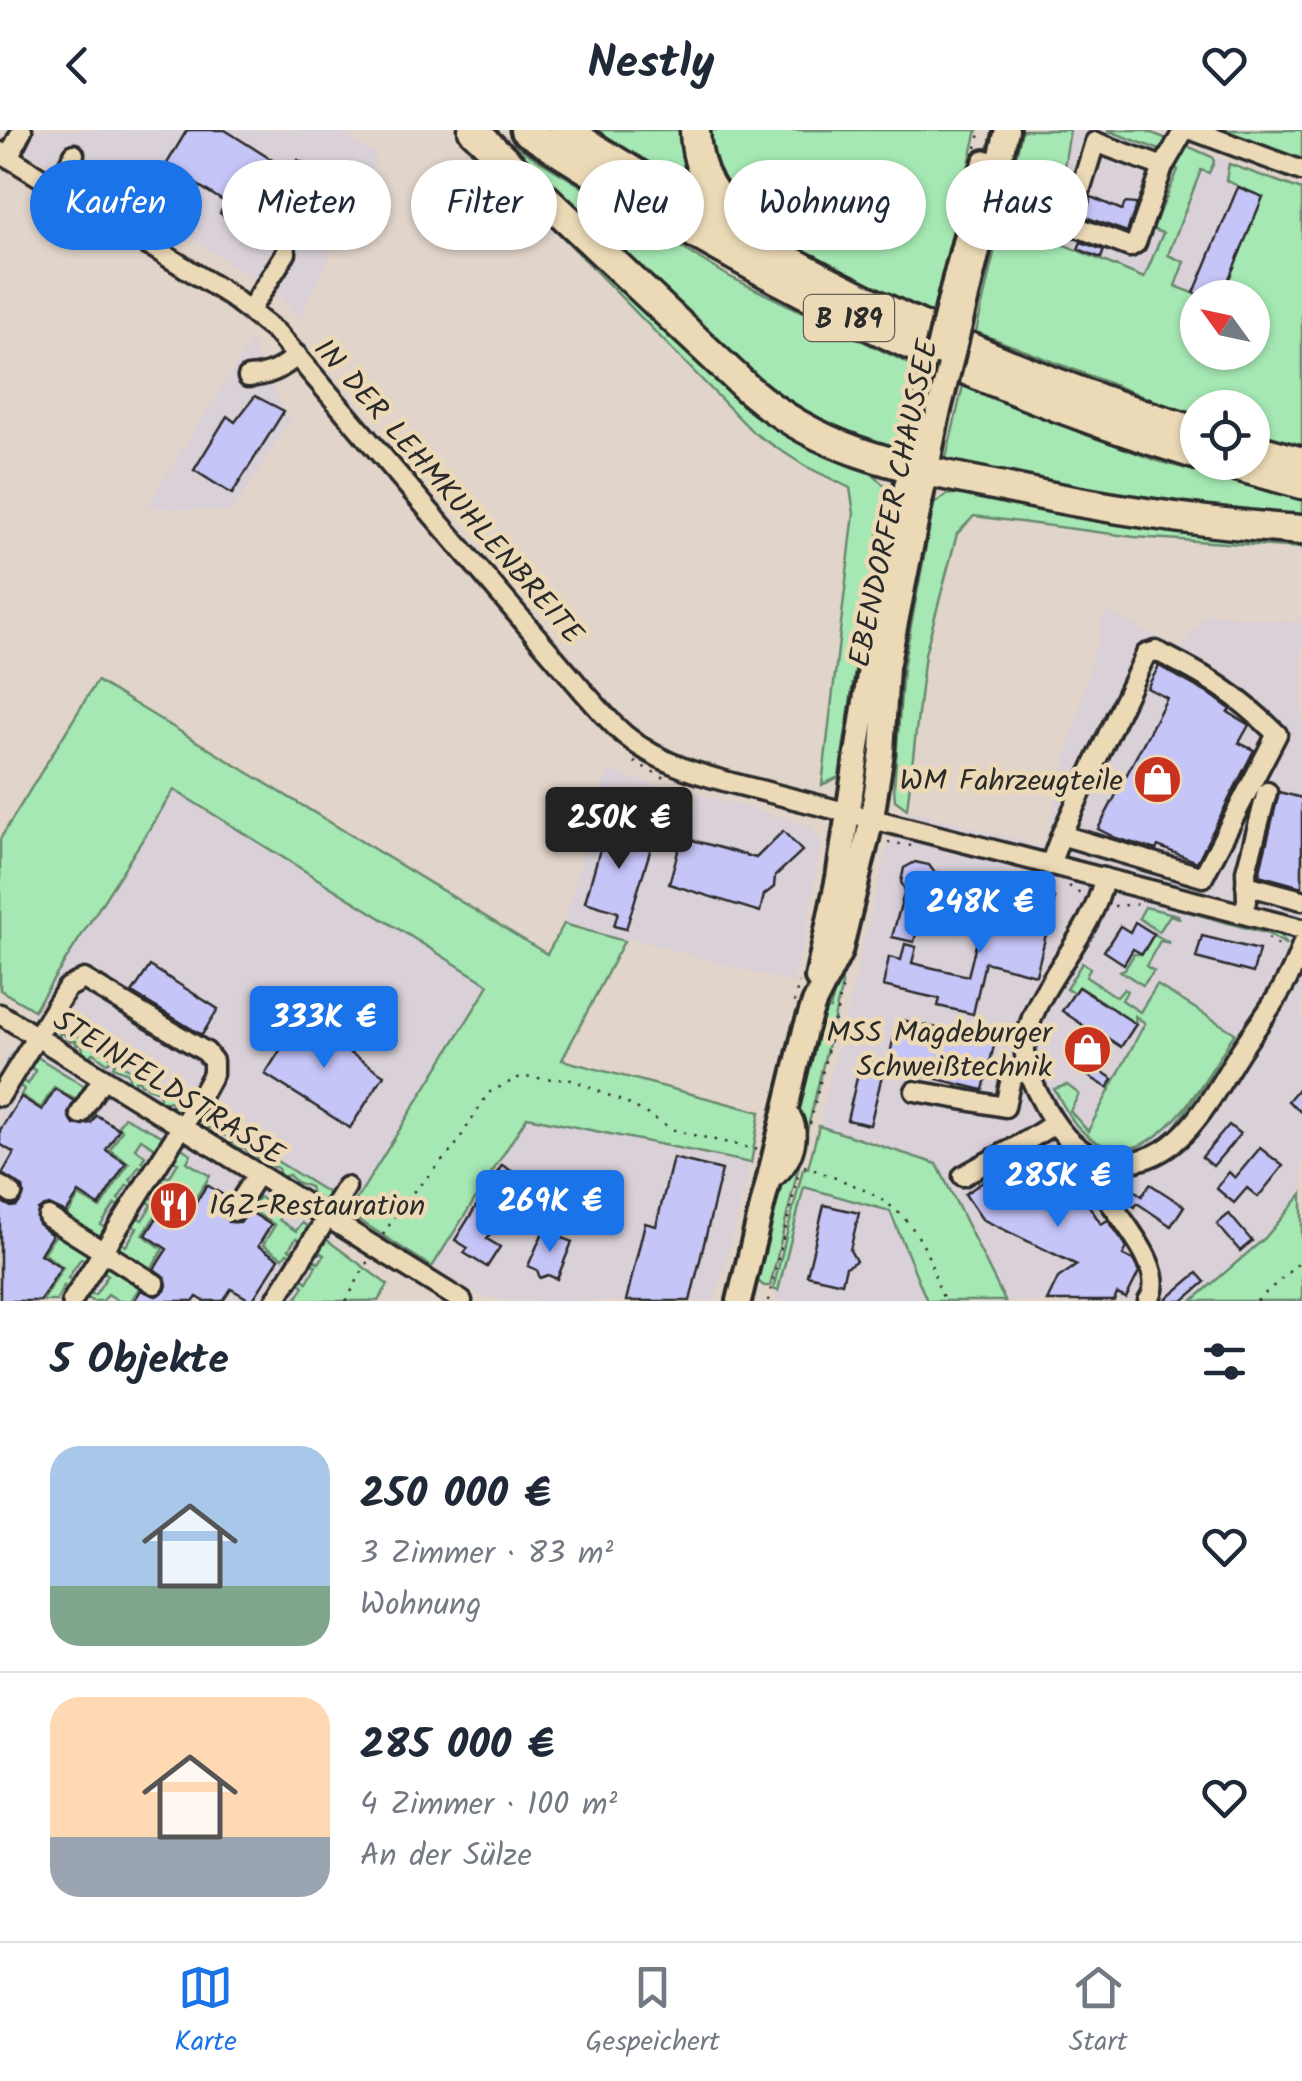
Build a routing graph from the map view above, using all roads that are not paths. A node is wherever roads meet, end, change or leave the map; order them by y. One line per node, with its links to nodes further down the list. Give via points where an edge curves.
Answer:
1 (22, 130): 11 (street)
2 (473, 130): 27 (highway, via 765,404 820,439)
3 (525, 130): 24 (highway, B 189, via 667,219 846,317 1031,398)
4 (565, 130): 18 (highway, B 189)
5 (694, 130): 18 (highway, via 700,169 714,194 748,228 801,257)
6 (994, 130): 19 (main road, EBENDORFER CHAUSSEE)
7 (1007, 130): 19 (main road, EBENDORFER CHAUSSEE)
8 (1184, 130): 13 (street)
9 (1192, 130): 15 (street)
10 (74, 154): 12 (street)
11 (4, 155): 14 (street, IN DER LEHMKUHLENBREITE)
12 (71, 160)
13 (1163, 167): 13 (street, via 1095,142 1072,220 1098,236 1136,244)
14 (30, 171)
15 (1302, 171)
16 (155, 250): 20 (street, IN DER LEHMKUHLENBREITE)
17 (286, 253): 20 (street)
18 (821, 280): 23 (highway, B 189, via 1020,370)
19 (962, 282): 27 (main road, EBENDORFER CHAUSSEE, bridge)
20 (250, 310): 21 (street, IN DER LEHMKUHLENBREITE)
21 (297, 356): 22 (street); 32 (street, IN DER LEHMKUHLENBREITE, via 624,735 687,770)
22 (248, 377)
23 (1180, 426)
24 (1180, 449)
25 (1270, 453): 26 (highway)
26 (1302, 462)
27 (918, 471): 30 (highway, via 1143,513); 32 (main road, EBENDORFER CHAUSSEE, via 881,596); 33 (main road, EBENDORFER CHAUSSEE)
28 (1270, 475): 29 (highway)
29 (1302, 484)
30 (1302, 530)
31 (1267, 792): 38 (street)
32 (848, 813): 33 (street, IN DER LEHMKUHLENBREITE); 44 (main road, EBENDORFER CHAUSSEE)
33 (872, 818): 35 (street, IN DER LEHMKUHLENBREITE); 44 (main road, EBENDORFER CHAUSSEE, via 840,952)
34 (1061, 835): 35 (street); 36 (street); 36 (street, via 1146,654 1156,652 1241,698 1278,734)
35 (1050, 864): 37 (street, IN DER LEHMKUHLENBREITE)
36 (1204, 877): 40 (street)
37 (1104, 878): 40 (street, IN DER LEHMKUHLENBREITE); 47 (street, via 1093,916 1033,1015)
38 (1246, 886): 39 (street); 41 (street)
39 (1302, 900)
40 (1194, 901): 41 (street, IN DER LEHMKUHLENBREITE)
41 (1243, 913): 42 (street, IN DER LEHMKUHLENBREITE)
42 (1302, 929)
43 (1302, 945): 54 (street, via 1269,1008 1180,1139 1136,1163)
44 (804, 1004): 66 (main road, EBENDORFER CHAUSSEE, via 786,1110)
45 (0, 1014): 46 (street, STEINFELDSTRASSE)
46 (37, 1037): 48 (street, STEINFELDSTRASSE); 50 (street); 53 (street, via 67,988 84,979 206,1052 213,1074)
47 (1027, 1068): 49 (street, via 1011,1078 1005,1107); 52 (street)
48 (104, 1078): 51 (street); 53 (street, STEINFELDSTRASSE)
49 (915, 1092)
50 (0, 1096)
51 (80, 1114)
52 (1054, 1123): 54 (street); 56 (street)
53 (182, 1127): 55 (street, STEINFELDSTRASSE); 61 (street)
54 (1086, 1153): 67 (street, via 1095,1181 1154,1274)
55 (258, 1175): 58 (street); 60 (street, STEINFELDSTRASSE)
56 (964, 1176)
57 (346, 1187): 60 (street)
58 (234, 1211)
59 (48, 1217): 61 (street)
60 (327, 1218): 64 (street); 65 (street, STEINFELDSTRASSE)
61 (104, 1252): 62 (street); 63 (street)
62 (155, 1284)
63 (72, 1301)
64 (275, 1301)
65 (462, 1301)
66 (739, 1301)
67 (1148, 1301)

